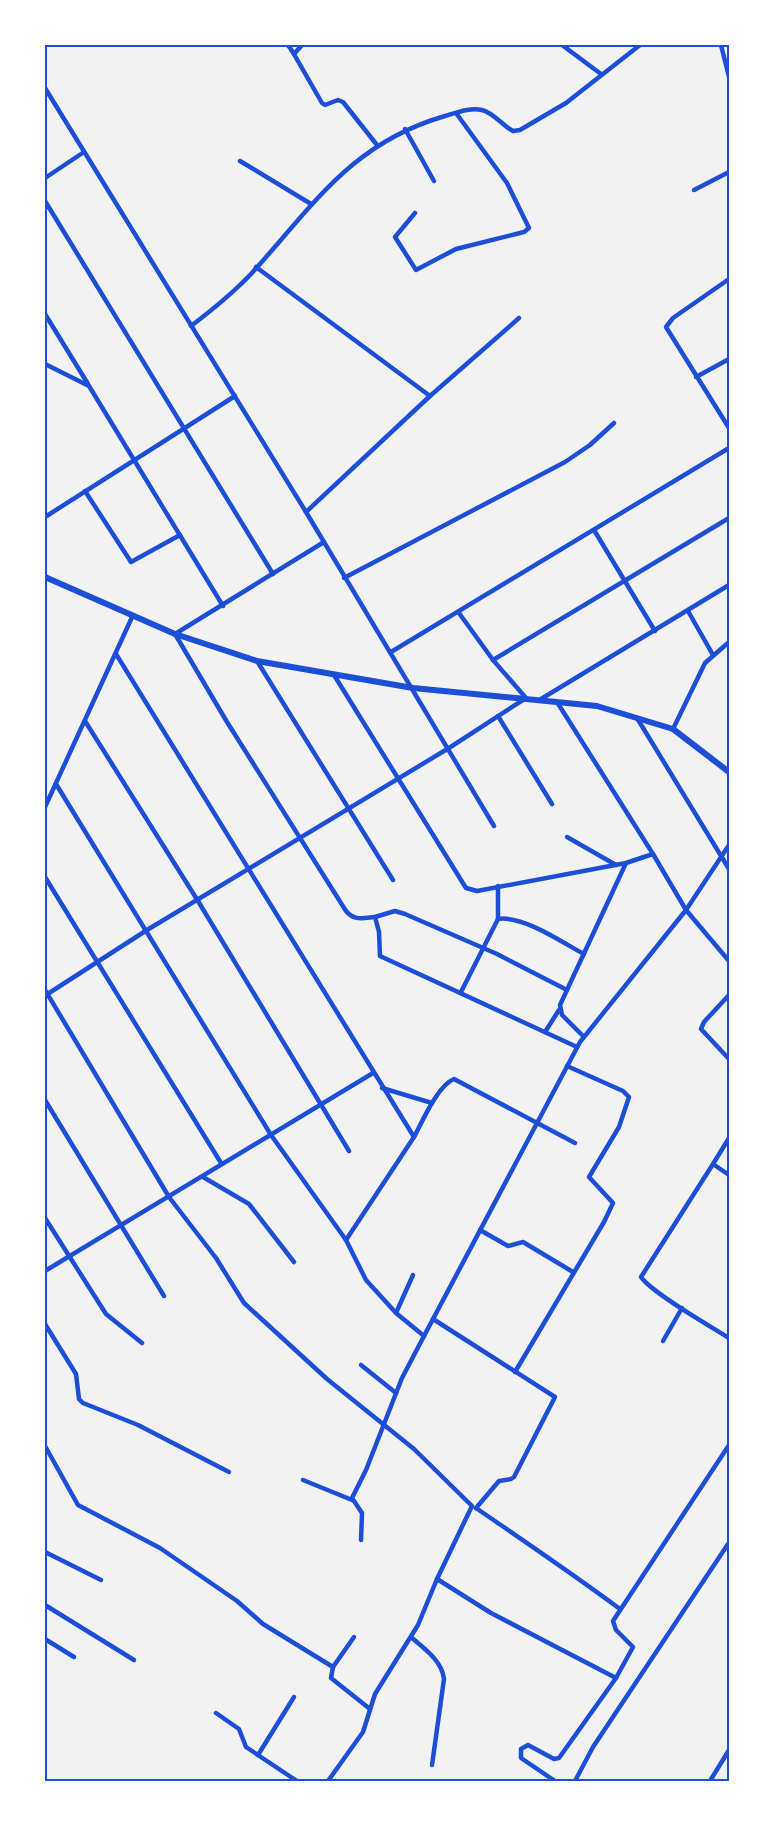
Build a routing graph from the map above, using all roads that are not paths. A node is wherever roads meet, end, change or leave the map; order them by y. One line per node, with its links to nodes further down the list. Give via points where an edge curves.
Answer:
1 (288, 45): 6 (street)
2 (302, 45): 6 (street)
3 (562, 45): 7 (street)
4 (640, 45): 7 (street)
5 (721, 45): 8 (street)
6 (294, 54): 12 (street, via 322,103 343,102)
7 (601, 74): 10 (street, via 566,103 520,130 513,131 480,109)
8 (729, 77)
9 (45, 88): 13 (street)
10 (456, 113): 11 (street); 21 (street, via 507,183 529,228 456,249 416,270 395,237)
11 (405, 129): 12 (street); 17 (street)
12 (377, 145): 20 (street)
13 (84, 152): 16 (street); 26 (street)
14 (240, 161): 20 (street)
15 (729, 172): 18 (street)
16 (45, 178)
17 (434, 182)
18 (694, 190)
19 (45, 202): 35 (street)
20 (311, 204): 22 (street)
21 (416, 212)
22 (256, 268): 26 (street, via 234,291); 32 (street)
23 (729, 279): 29 (street, via 673,318 666,327)
24 (45, 314): 30 (street)
25 (519, 318): 32 (street)
26 (191, 326): 31 (street)
27 (729, 359): 29 (street)
28 (45, 364): 30 (street)
29 (696, 377): 34 (street)
30 (89, 386): 37 (street)
31 (234, 396): 35 (street); 39 (street)
32 (430, 396): 39 (street)
33 (614, 423): 47 (street, via 565,462)
34 (729, 428)
35 (183, 429): 37 (street); 45 (street)
36 (729, 448): 42 (street)
37 (134, 460): 38 (street); 43 (street)
38 (85, 491): 40 (street); 43 (street, via 131,562)
39 (306, 512): 44 (street)
40 (45, 517)
41 (729, 518): 48 (street)
42 (594, 530): 48 (street); 52 (street)
43 (180, 535): 50 (street)
44 (324, 542): 45 (street); 47 (street)
45 (273, 574): 50 (street)
46 (45, 577): 53 (main road)
47 (344, 578): 57 (street)
48 (624, 582): 54 (street); 60 (street)
49 (729, 586): 51 (street)
50 (223, 606): 55 (street)
51 (688, 611): 54 (street); 59 (street)
52 (459, 613): 57 (street); 60 (street)
53 (133, 615): 55 (main road); 58 (street)
54 (655, 631): 65 (street)
55 (175, 634): 61 (main road); 80 (street)
56 (729, 642): 59 (street)
57 (391, 652): 63 (street)
58 (116, 654): 69 (street); 87 (street)
59 (713, 655): 70 (street, via 699,673)
60 (493, 660): 64 (street)
61 (257, 661): 62 (main road); 77 (street)
62 (334, 675): 63 (main road); 73 (street)
63 (413, 688): 64 (main road); 71 (street)
64 (526, 698): 65 (main road); 67 (street)
65 (541, 700): 66 (main road)
66 (557, 702): 68 (main road, via 597,706); 82 (street)
67 (498, 716): 71 (street); 75 (street)
68 (637, 718): 70 (main road); 83 (street)
69 (85, 721): 74 (street); 91 (street)
70 (673, 729): 72 (main road)
71 (449, 748): 73 (street); 78 (street)
72 (729, 772)
73 (398, 778): 77 (street); 90 (street, via 466,888 477,891)
74 (56, 784): 76 (street); 95 (street)
75 (552, 804)
76 (45, 807)
77 (348, 810): 80 (street); 89 (street)
78 (494, 826)
79 (567, 837): 85 (street)
80 (300, 838): 87 (street); 93 (street, via 348,914 359,919)
81 (729, 845): 83 (street)
82 (653, 854): 84 (street); 92 (street)
83 (721, 857): 86 (street); 92 (street)
84 (626, 863): 85 (street); 97 (street)
85 (616, 865): 90 (street)
86 (729, 869)
87 (247, 870): 91 (street); 110 (street, via 314,973)
88 (45, 877): 98 (street)
89 (393, 880)
90 (498, 886): 94 (street)
91 (198, 901): 95 (street); 114 (street)
92 (686, 910): 99 (street); 106 (street)
93 (375, 917): 96 (street, via 394,912 405,914); 101 (street, via 380,956)
94 (498, 919): 96 (street); 97 (street, via 531,926)
95 (147, 930): 98 (street); 116 (street)
96 (482, 946): 100 (street); 101 (street)
97 (584, 954): 100 (street)
98 (98, 961): 102 (street); 121 (street)
99 (729, 961)
100 (567, 990): 104 (street)
101 (461, 992): 105 (street)
102 (46, 994): 125 (street)
103 (729, 996): 108 (street, via 701,1029)
104 (559, 1010): 105 (street); 106 (street)
105 (545, 1032): 107 (street)
106 (583, 1036): 107 (street)
107 (577, 1047): 109 (street)
108 (729, 1059)
109 (567, 1066): 115 (street); 133 (street, via 623,1091 629,1100 619,1128 589,1177 612,1200 612,1207)
110 (373, 1073): 111 (street); 114 (street)
111 (382, 1088): 113 (street); 117 (street)
112 (45, 1100): 127 (street)
113 (432, 1103): 115 (street, via 454,1079); 117 (street)
114 (321, 1104): 116 (street); 120 (street)
115 (537, 1122): 119 (street); 128 (street)
116 (271, 1136): 121 (street); 129 (street)
117 (414, 1137): 129 (street)
118 (729, 1138): 122 (street)
119 (575, 1143)
120 (349, 1151)
121 (221, 1163): 124 (street)
122 (713, 1164): 123 (street); 136 (street, via 641,1277)
123 (729, 1175)
124 (203, 1176): 125 (street); 131 (street, via 249,1204)
125 (169, 1197): 127 (street); 147 (street, via 257,1317)
126 (45, 1218): 130 (street)
127 (120, 1225): 130 (street); 135 (street)
128 (480, 1230): 133 (street, via 508,1246 523,1242); 138 (street)
129 (346, 1240): 137 (street, via 366,1280)
130 (68, 1257): 132 (street); 143 (street, via 106,1314)
131 (294, 1262)
132 (45, 1271)
133 (573, 1272): 145 (street)
134 (413, 1275): 137 (street)
135 (164, 1296)
136 (682, 1308): 141 (street); 142 (street)
137 (396, 1313): 140 (street)
138 (433, 1319): 140 (street); 145 (street)
139 (45, 1324): 150 (street, via 76,1374 79,1399 83,1403 138,1425)
140 (424, 1336): 146 (street)
141 (729, 1338)
142 (663, 1341)
143 (142, 1343)
144 (361, 1365): 146 (street)
145 (515, 1372): 153 (street, via 552,1394 555,1401 514,1477 499,1481)
146 (396, 1393): 147 (street)
147 (383, 1425): 152 (street); 153 (street, via 414,1449)
148 (729, 1445): 160 (street)
149 (45, 1446): 166 (street, via 78,1504 160,1548 237,1601 263,1624)
150 (230, 1472)
151 (302, 1480): 152 (street)
152 (352, 1500): 154 (street, via 362,1513)
153 (474, 1507): 157 (street); 160 (street)
154 (361, 1540)
155 (729, 1544): 179 (street, via 593,1747)
156 (45, 1552): 158 (street)
157 (437, 1579): 162 (street); 167 (street, via 491,1613)
158 (101, 1580)
159 (45, 1605): 165 (street)
160 (620, 1608): 167 (street, via 613,1626 633,1648)
161 (354, 1637): 166 (street)
162 (412, 1638): 169 (street, via 383,1680); 173 (street, via 444,1671)
163 (45, 1640): 164 (street)
164 (74, 1657)
165 (134, 1660)
166 (333, 1667): 169 (street, via 331,1678 334,1682)
167 (616, 1678): 178 (street, via 559,1758 554,1759 528,1745 521,1749 521,1758)
168 (294, 1697): 172 (street)
169 (370, 1709): 177 (street, via 363,1732)
170 (216, 1713): 172 (street, via 239,1729 246,1747)
171 (729, 1750): 180 (street)
172 (258, 1755): 174 (street)
173 (432, 1765)
174 (291, 1777): 175 (street); 176 (street)
175 (287, 1781)
176 (297, 1781)
177 (328, 1781)
178 (555, 1781)
179 (575, 1781)
180 (710, 1781)

